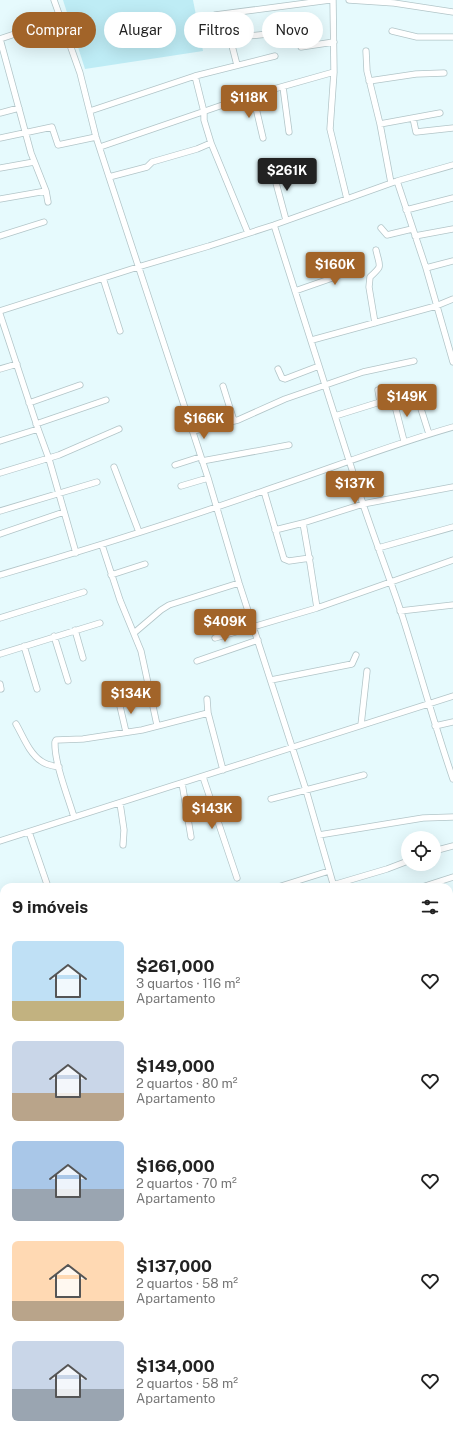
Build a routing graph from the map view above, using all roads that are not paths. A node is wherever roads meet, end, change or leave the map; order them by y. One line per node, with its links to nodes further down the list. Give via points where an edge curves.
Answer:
1 (54, 0): 5 (street)
2 (332, 0): 4 (street); 11 (street)
3 (349, 0): 7 (street, via 394,3)
4 (291, 3): 6 (street)
5 (58, 12)
6 (229, 12)
7 (453, 12)
8 (392, 31): 10 (street, via 417,37)
9 (12, 35): 24 (street, via 0,39)
10 (453, 38)
11 (334, 42): 12 (street); 18 (street)
12 (323, 44)
13 (71, 48): 25 (street)
14 (233, 48): 17 (street)
15 (366, 51): 21 (street)
16 (275, 56): 17 (street)
17 (237, 65): 20 (street)
18 (334, 72): 22 (street); 48 (street, via 330,129)
19 (444, 73): 21 (street)
20 (195, 76): 25 (street); 27 (street)
21 (369, 81): 30 (street)
22 (284, 87): 23 (street); 32 (street)
23 (252, 95): 27 (street); 36 (street)
24 (19, 108): 26 (street); 33 (street)
25 (90, 111): 34 (street)
26 (0, 112)
27 (204, 112): 37 (street); 38 (street)
28 (440, 114): 29 (street)
29 (413, 118): 30 (street); 31 (street, via 416,132)
30 (380, 124): 45 (street)
31 (453, 128)
32 (289, 132)
33 (25, 133): 34 (street, via 52,127 57,144 60,145); 35 (street); 39 (street)
34 (96, 137): 38 (street)
35 (0, 138)
36 (263, 138)
37 (211, 143): 43 (street, via 152,162 147,167); 58 (street)
38 (100, 147): 43 (street)
39 (34, 162): 41 (street); 46 (street)
40 (453, 165): 44 (street)
41 (0, 168)
42 (272, 168): 52 (street)
43 (109, 177): 64 (street)
44 (397, 181): 45 (street); 51 (street)
45 (390, 183): 48 (street)
46 (46, 191): 47 (street); 50 (street)
47 (0, 198)
48 (347, 198): 52 (street)
49 (453, 198): 51 (street)
50 (48, 202)
51 (406, 210): 56 (street)
52 (286, 220): 54 (street)
53 (44, 222): 59 (street)
54 (274, 224): 58 (street); 67 (street)
55 (381, 228): 56 (street, via 388,235)
56 (412, 229): 60 (street)
57 (453, 229): 60 (street)
58 (248, 233): 64 (street)
59 (0, 236)
60 (415, 236): 65 (street)
61 (376, 250): 71 (street, via 380,266 370,277 369,287)
62 (338, 256): 67 (street, via 338,276)
63 (453, 261): 65 (street)
64 (138, 267): 66 (street); 93 (street)
65 (426, 268): 69 (street)
66 (104, 278): 70 (street); 72 (street)
67 (295, 292): 73 (street)
68 (453, 299): 69 (street)
69 (436, 306): 71 (street); 75 (street)
70 (0, 313): 76 (street)
71 (375, 323): 73 (street)
72 (120, 331)
73 (312, 340): 77 (street)
74 (414, 361): 80 (street, via 376,368)
75 (453, 362)
76 (17, 364): 78 (street); 87 (street)
77 (319, 366): 79 (street, via 285,379); 80 (street)
78 (0, 369)
79 (278, 369)
80 (324, 384): 88 (street); 89 (street, via 270,404)
81 (80, 385): 87 (street)
82 (223, 386): 89 (street)
83 (378, 390): 88 (street, via 379,403)
84 (415, 390): 94 (street)
85 (393, 398): 96 (street)
86 (106, 400): 90 (street)
87 (29, 403): 90 (street)
88 (335, 416): 100 (street)
89 (234, 421): 93 (street)
90 (37, 427): 95 (street); 98 (street)
91 (453, 427): 94 (street)
92 (119, 429): 98 (street)
93 (193, 431): 99 (street)
94 (429, 434): 96 (street)
95 (0, 441)
96 (404, 442): 100 (street)
97 (289, 445): 99 (street)
98 (49, 459): 103 (street); 109 (street)
99 (201, 459): 101 (street); 104 (street)
100 (350, 460): 108 (street); 110 (street)
101 (175, 464)
102 (114, 467): 117 (street)
103 (0, 473)
104 (208, 478): 106 (street); 111 (street)
105 (97, 482): 109 (street)
106 (181, 486)
107 (453, 487): 110 (street)
108 (264, 491): 111 (street); 116 (street)
109 (60, 494): 112 (street); 113 (street)
110 (363, 504): 114 (street); 120 (street)
111 (216, 507): 117 (street); 128 (street)
112 (0, 511)
113 (64, 512): 118 (street); 121 (street)
114 (303, 523): 116 (street); 122 (street)
115 (453, 527): 120 (street)
116 (276, 530): 122 (street, via 286,560)
117 (139, 532): 119 (street)
118 (0, 534)
119 (102, 545): 121 (street); 126 (street)
120 (378, 548): 127 (street)
121 (76, 553): 125 (street)
122 (310, 558): 131 (street)
123 (453, 560): 127 (street)
124 (145, 564): 126 (street)
125 (0, 575)
126 (112, 575): 137 (street)
127 (390, 582): 131 (street); 132 (street)
128 (239, 583): 135 (street); 137 (street, via 169,605)
129 (84, 592): 133 (street)
130 (453, 605): 132 (street)
131 (316, 608): 135 (street)
132 (400, 611): 153 (street)
133 (0, 618)
134 (100, 623): 136 (street)
135 (253, 626): 139 (street); 140 (street)
136 (75, 630): 138 (street); 144 (street)
137 (134, 633): 158 (street, via 144,661)
138 (54, 636): 141 (street); 148 (street)
139 (215, 638)
140 (258, 640): 145 (street); 147 (street)
141 (24, 646): 142 (street); 149 (street)
142 (0, 654)
143 (356, 655): 147 (street, via 352,664)
144 (83, 658)
145 (197, 662)
146 (367, 671): 157 (street)
147 (271, 680): 161 (street)
148 (68, 681)
149 (37, 689)
150 (453, 696): 153 (street)
151 (207, 699): 154 (street)
152 (119, 702): 160 (street)
153 (430, 703): 157 (street); 159 (street)
154 (208, 713): 158 (street); 163 (street)
155 (453, 722): 159 (street)
156 (16, 724): 162 (street, via 27,745 39,759)
157 (361, 725): 161 (street)
158 (157, 726): 160 (street)
159 (435, 726): 166 (street)
160 (126, 732): 162 (street, via 83,739 56,740)
161 (292, 747): 163 (street); 168 (street)
162 (59, 767): 171 (street)
163 (223, 770): 165 (street)
164 (364, 775): 168 (street)
165 (203, 777): 167 (street); 183 (street)
166 (453, 779)
167 (182, 783): 170 (street); 175 (street)
168 (306, 790): 169 (street); 174 (street)
169 (271, 799)
170 (120, 803): 171 (street); 177 (street, via 124,830)
171 (74, 817): 173 (street)
172 (453, 817): 174 (street, via 423,818)
173 (29, 832): 176 (street); 184 (street)
174 (319, 835): 181 (street)
175 (191, 837)
176 (0, 841)
177 (123, 845)
178 (453, 846): 179 (street)
179 (441, 849)
180 (401, 863): 187 (street)
181 (329, 871): 185 (street); 186 (street)
182 (453, 877): 188 (street)
183 (237, 878)
184 (47, 883)
185 (291, 883)
186 (333, 883)
187 (343, 883)
188 (437, 883)
189 (16, 1439): 190 (street)
190 (32, 1439)

